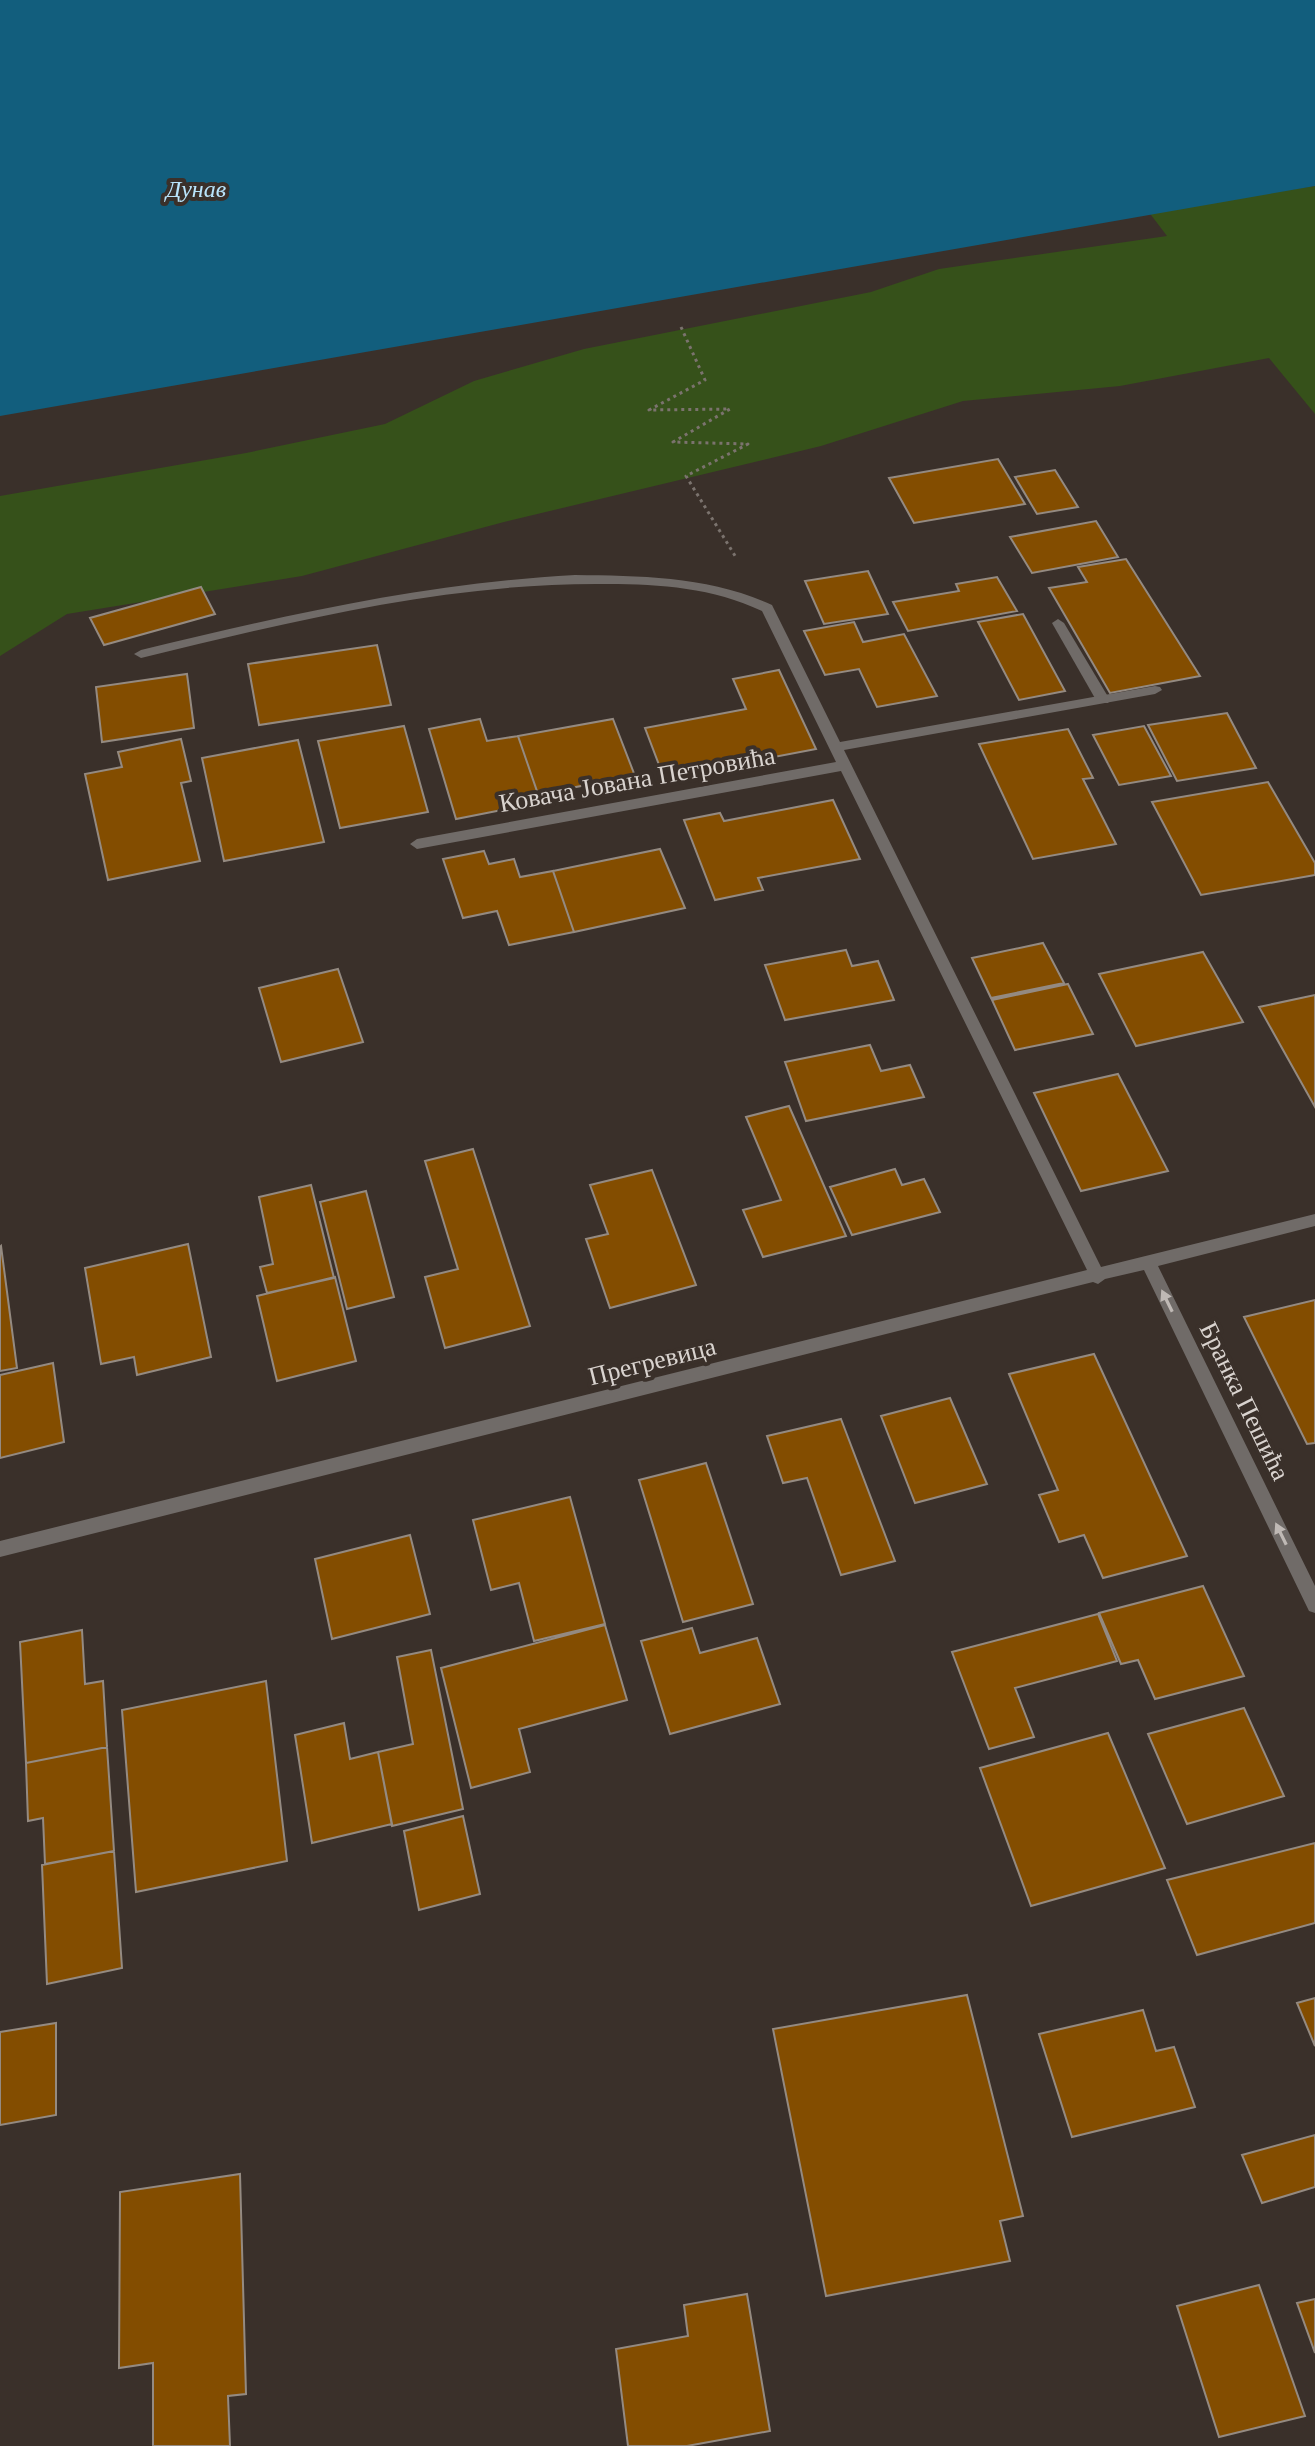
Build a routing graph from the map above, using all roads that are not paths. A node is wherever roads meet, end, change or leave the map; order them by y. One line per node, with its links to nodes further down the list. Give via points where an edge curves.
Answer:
1 (1058, 623): 4 (street)
2 (141, 654): 5 (street, via 325,610 537,580 666,582 721,590 767,608)
3 (1155, 690): 4 (street)
4 (1103, 700): 5 (street)
5 (838, 747): 6 (street)
6 (846, 765): 7 (street, Ковача Јована Петровића); 10 (street)
7 (417, 844)
8 (1315, 1220): 9 (street, Прегревица)
9 (1149, 1264): 10 (street, Прегревица); 12 (street, Бранка Пешића, one-way to 9)
10 (1098, 1277): 11 (street, Прегревица)
11 (0, 1549)
12 (1315, 1605)

